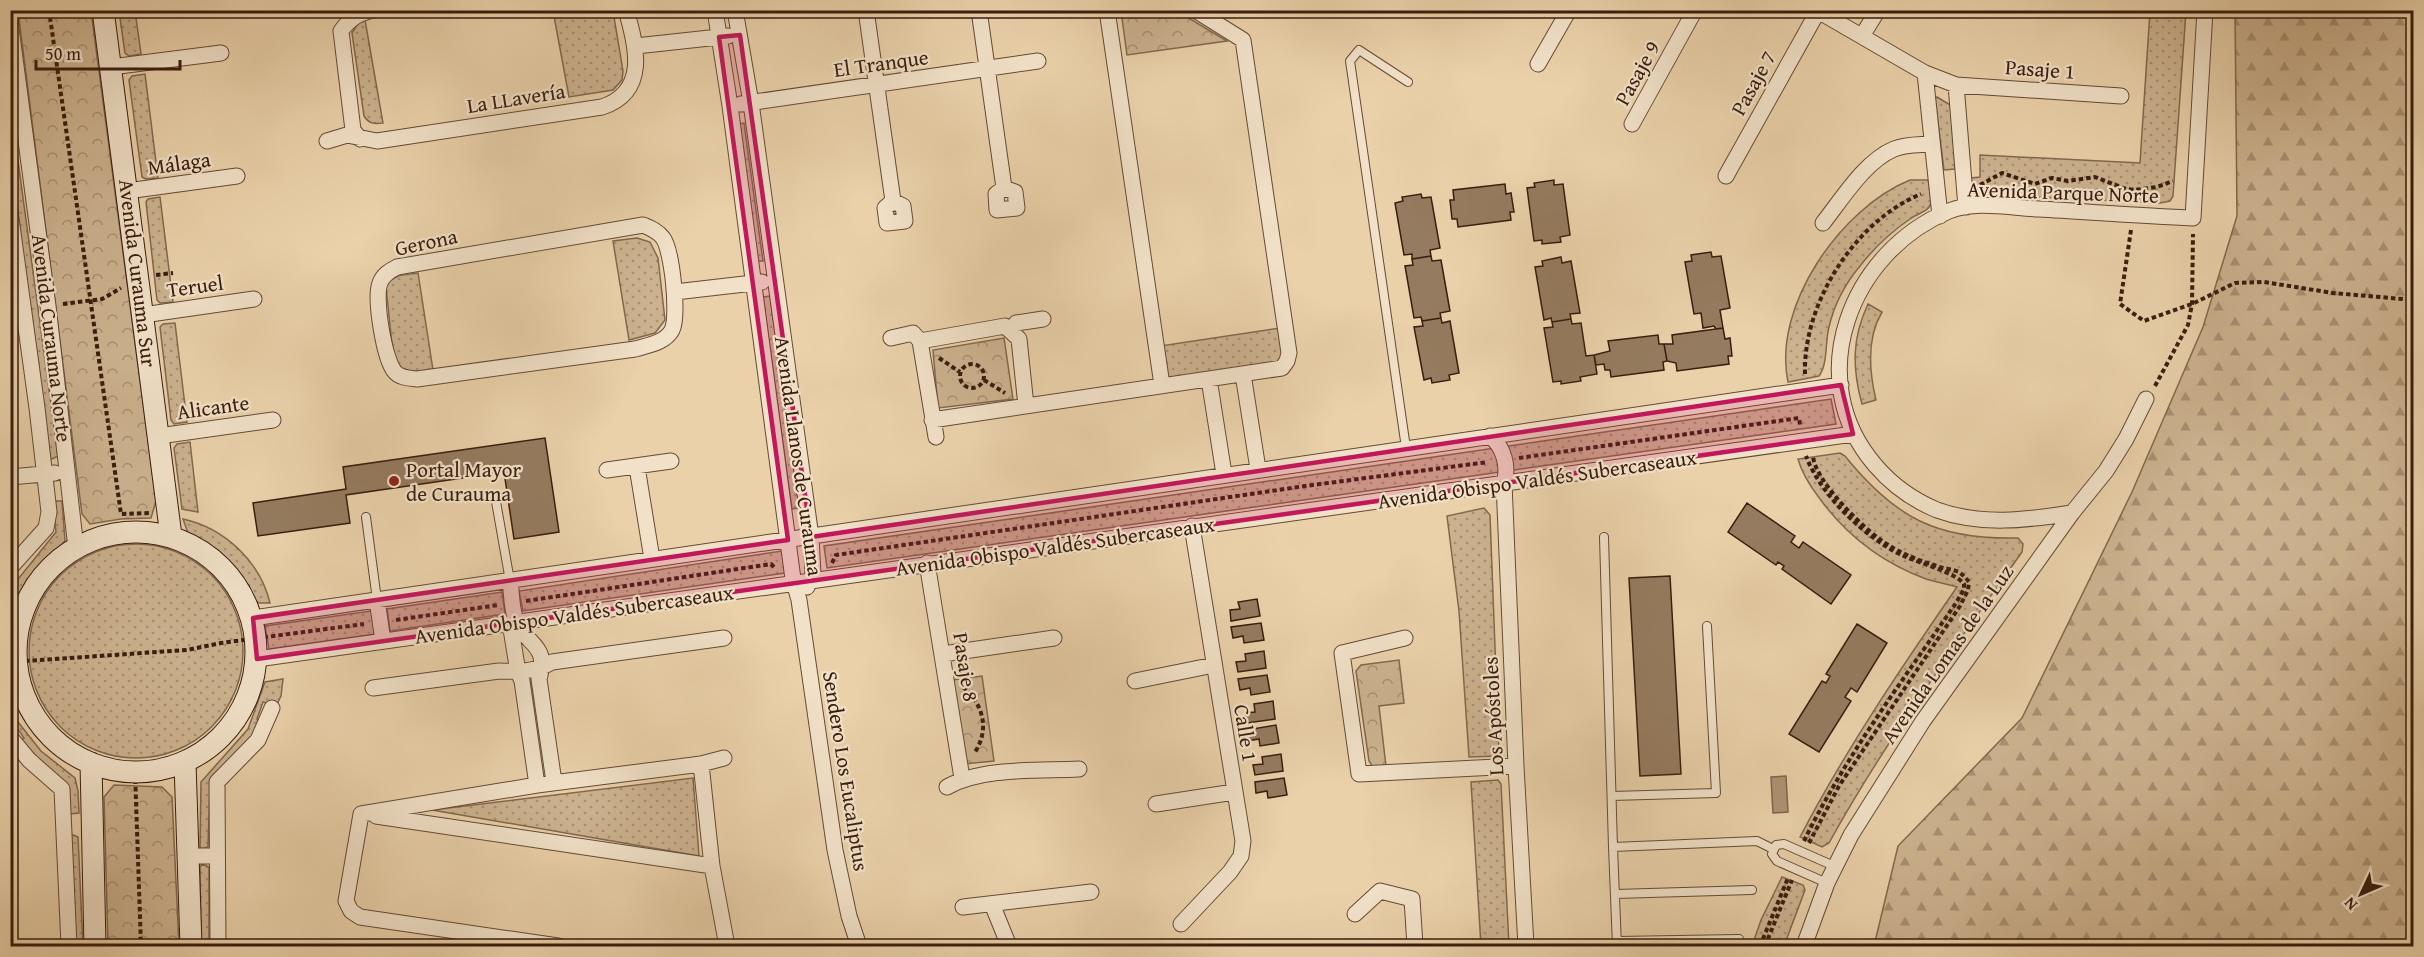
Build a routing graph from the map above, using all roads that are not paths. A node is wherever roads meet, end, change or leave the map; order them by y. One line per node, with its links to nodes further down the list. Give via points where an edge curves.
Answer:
1 (104, 10): 24 (street, Avenida Curauma Sur)
2 (375, 10): 15 (street)
3 (627, 10): 20 (street, La LLavería)
4 (715, 10): 19 (street, Avenida Llanos de Curauma)
5 (735, 10): 17 (street, Avenida Llanos de Curauma)
6 (866, 10): 28 (street)
7 (979, 10): 25 (street)
8 (1107, 10): 57 (street)
9 (1195, 10): 55 (street, via 1243,40 1289,353 1282,368)
10 (1569, 10): 23 (street)
11 (1695, 10): 33 (street, Pasaje 9)
12 (1818, 10): 18 (street, Pasaje 1); 38 (street, Pasaje 7)
13 (1878, 10): 18 (street)
14 (2205, 10): 42 (street, Avenida Parque Norte, via 2193,218)
15 (343, 15): 34 (street, via 342,45 353,130)
16 (10, 21): 72 (street, Avenida Curauma Norte)
17 (740, 34): 19 (street); 31 (street, Avenida Llanos de Curauma)
18 (1862, 36): 26 (street, Pasaje 1)
19 (719, 37): 20 (street); 32 (street, Avenida Llanos de Curauma)
20 (636, 46): 34 (street, La LLavería, via 635,77 616,103 376,141)
21 (221, 52): 24 (street)
22 (1038, 61): 25 (street, El Tranque)
23 (1538, 64)
24 (111, 67): 40 (street, Avenida Curauma Sur)
25 (986, 69): 28 (street, El Tranque); 39 (street)
26 (1925, 73): 29 (street, Pasaje 1); 36 (street)
27 (1408, 82): 67 (lane, via 1359,50 1350,61)
28 (876, 85): 31 (street, El Tranque); 41 (street)
29 (1956, 85): 30 (street, Pasaje 1); 42 (street)
30 (2121, 96)
31 (751, 103): 32 (street, El Tranque); 46 (street, Avenida Llanos de Curauma)
32 (730, 106): 47 (street, Avenida Llanos de Curauma)
33 (1632, 124)
34 (360, 139): 35 (street, La LLavería, via 347,135)
35 (327, 141)
36 (1932, 144): 44 (street); 45 (street, via 1893,149 1861,174)
37 (237, 176): 40 (street, Málaga)
38 (1725, 176)
39 (1004, 188)
40 (128, 191): 50 (street, Avenida Curauma Sur)
41 (893, 201)
42 (1966, 207): 44 (street, Avenida Parque Norte)
43 (10, 211): 73 (street)
44 (1940, 216): 58 (street, Avenida Parque Norte, via 1899,242 1878,263 1863,288 1841,338)
45 (1823, 223)
46 (775, 280): 47 (street); 82 (street, Avenida Llanos de Curauma)
47 (753, 283): 48 (street); 84 (street, Avenida Llanos de Curauma)
48 (675, 292): 48 (street, Gerona, via 665,239 643,225 397,267 387,273 378,290 389,363 403,378 417,379 651,345 672,331)
49 (254, 299): 50 (street, Teruel)
50 (143, 315): 64 (street, Avenida Curauma Sur)
51 (1042, 319): 52 (street, via 1016,323)
52 (1011, 330): 54 (street, via 1005,326); 60 (street, via 1019,339)
53 (891, 338): 54 (street, via 913,333)
54 (920, 341): 62 (street)
55 (1243, 374): 56 (street); 70 (street)
56 (1209, 379): 57 (street); 74 (street)
57 (1162, 385): 60 (street)
58 (1841, 385): 63 (street, Avenida Parque Norte); 65 (street, Avenida Obispo Valdés Subercaseaux)
59 (2146, 399): 78 (street, Avenida Lomas de la Luz, via 2106,471)
60 (1026, 406): 62 (street)
61 (273, 420): 64 (street, Alicante)
62 (932, 420): 66 (street)
63 (1853, 434): 76 (street, Avenida Obispo Valdés Subercaseaux); 78 (street, Avenida Parque Norte, via 1885,476 1905,493 1938,510 1996,521)
64 (159, 436): 81 (street, Avenida Curauma Sur)
65 (1490, 436): 67 (street, Avenida Obispo Valdés Subercaseaux); 76 (street, Los Apóstoles, via 1504,455)
66 (936, 437)
67 (1406, 448): 70 (street, Avenida Obispo Valdés Subercaseaux)
68 (671, 461): 69 (street)
69 (637, 467): 71 (street); 86 (street)
70 (1258, 469): 74 (street, Avenida Obispo Valdés Subercaseaux)
71 (607, 470)
72 (68, 472): 73 (street); 85 (street, Avenida Curauma Norte)
73 (45, 474): 75 (street); 88 (street, via 49,512 46,528)
74 (1224, 474): 82 (street, Avenida Obispo Valdés Subercaseaux)
75 (10, 477)
76 (1504, 483): 80 (street, Avenida Obispo Valdés Subercaseaux); 116 (street, Los Apóstoles)
77 (495, 496): 90 (lane)
78 (2072, 513): 133 (street, Avenida Lomas de la Luz, via 1923,721)
79 (366, 517): 92 (lane)
80 (1192, 526): 87 (street, Avenida Obispo Valdés Subercaseaux); 104 (street, Calle 1)
81 (171, 536): 85 (street, via 140,530 109,534); 100 (street, via 207,554 235,582)
82 (811, 537): 84 (street, Avenida Obispo Valdés Subercaseaux); 89 (street, Avenida Llanos de Curauma)
83 (1604, 537): 123 (lane)
84 (788, 540): 86 (street, Avenida Obispo Valdés Subercaseaux); 91 (street, Avenida Llanos de Curauma)
85 (76, 548): 94 (street, via 45,572)
86 (652, 559): 90 (street, Avenida Obispo Valdés Subercaseaux)
87 (927, 563): 89 (street, Avenida Obispo Valdés Subercaseaux); 102 (street, Pasaje 8)
88 (10, 568)
89 (812, 577): 91 (street, Avenida Obispo Valdés Subercaseaux); 93 (street, Avenida Llanos de Curauma)
90 (510, 580): 92 (street, Avenida Obispo Valdés Subercaseaux); 95 (street)
91 (794, 580): 93 (street, Avenida Llanos de Curauma); 95 (street, Avenida Obispo Valdés Subercaseaux)
92 (377, 600): 100 (street, Avenida Obispo Valdés Subercaseaux); 101 (street)
93 (799, 600): 150 (street, Sendero Los Eucaliptus, via 835,850)
94 (16, 615): 103 (street)
95 (513, 623): 101 (street, Avenida Obispo Valdés Subercaseaux); 105 (street, via 540,651); 106 (street)
96 (1707, 626): 123 (lane, via 1716,793)
97 (724, 638): 105 (street, via 552,662)
98 (1054, 638): 102 (street)
99 (1405, 638): 116 (street, via 1342,653 1359,774)
100 (256, 639): 101 (street, Avenida Obispo Valdés Subercaseaux); 114 (street, via 253,686 242,710 207,750)
101 (383, 641)
102 (944, 654): 118 (street, Pasaje 8)
103 (13, 661): 109 (street)
104 (1214, 665): 107 (street); 122 (street, Calle 1)
105 (542, 668): 106 (street); 119 (street, via 539,679)
106 (518, 672): 108 (street); 120 (street)
107 (1135, 681)
108 (373, 687)
109 (17, 692): 113 (street, via 50,736)
110 (272, 708): 131 (street, via 258,740 217,783)
111 (10, 737): 126 (street, via 61,786)
112 (724, 758): 115 (street)
113 (91, 763): 114 (street, via 135,772); 127 (street)
114 (185, 763): 130 (street)
115 (701, 764): 119 (street); 132 (street)
116 (1516, 766): 153 (street, Los Apóstoles)
117 (1079, 769): 118 (street)
118 (961, 773): 121 (street)
119 (554, 783): 120 (street)
120 (537, 785): 125 (street)
121 (947, 787)
122 (1234, 792): 124 (street); 141 (street, Calle 1, via 1243,841 1241,856)
123 (1612, 796): 128 (lane)
124 (1156, 804)
125 (361, 814): 132 (street); 148 (street, via 346,901 351,911 360,917)
126 (64, 826): 127 (street); 144 (street)
127 (93, 826): 145 (street)
128 (1613, 847): 129 (lane, via 1757,842); 137 (lane)
129 (1773, 849): 133 (lane, via 1780,844); 134 (lane, via 1777,861)
130 (190, 856): 131 (street); 146 (street)
131 (217, 856): 147 (street)
132 (712, 866): 149 (street)
133 (1834, 866): 134 (street, Avenida Lomas de la Luz)
134 (1827, 883): 154 (street, Avenida Lomas de la Luz)
135 (1752, 890): 137 (lane)
136 (1091, 892): 138 (street)
137 (1615, 894): 143 (lane)
138 (992, 904): 139 (street); 151 (street)
139 (963, 907)
140 (1356, 914): 152 (street, via 1380,891 1412,898)
141 (1180, 924)
142 (1739, 939): 143 (lane)
143 (1617, 944)
144 (69, 946)
145 (95, 946)
146 (191, 946)
147 (218, 946)
148 (558, 946)
149 (727, 946)
150 (859, 946)
151 (1009, 946)
152 (1415, 946)
153 (1526, 946)
154 (1804, 946)

